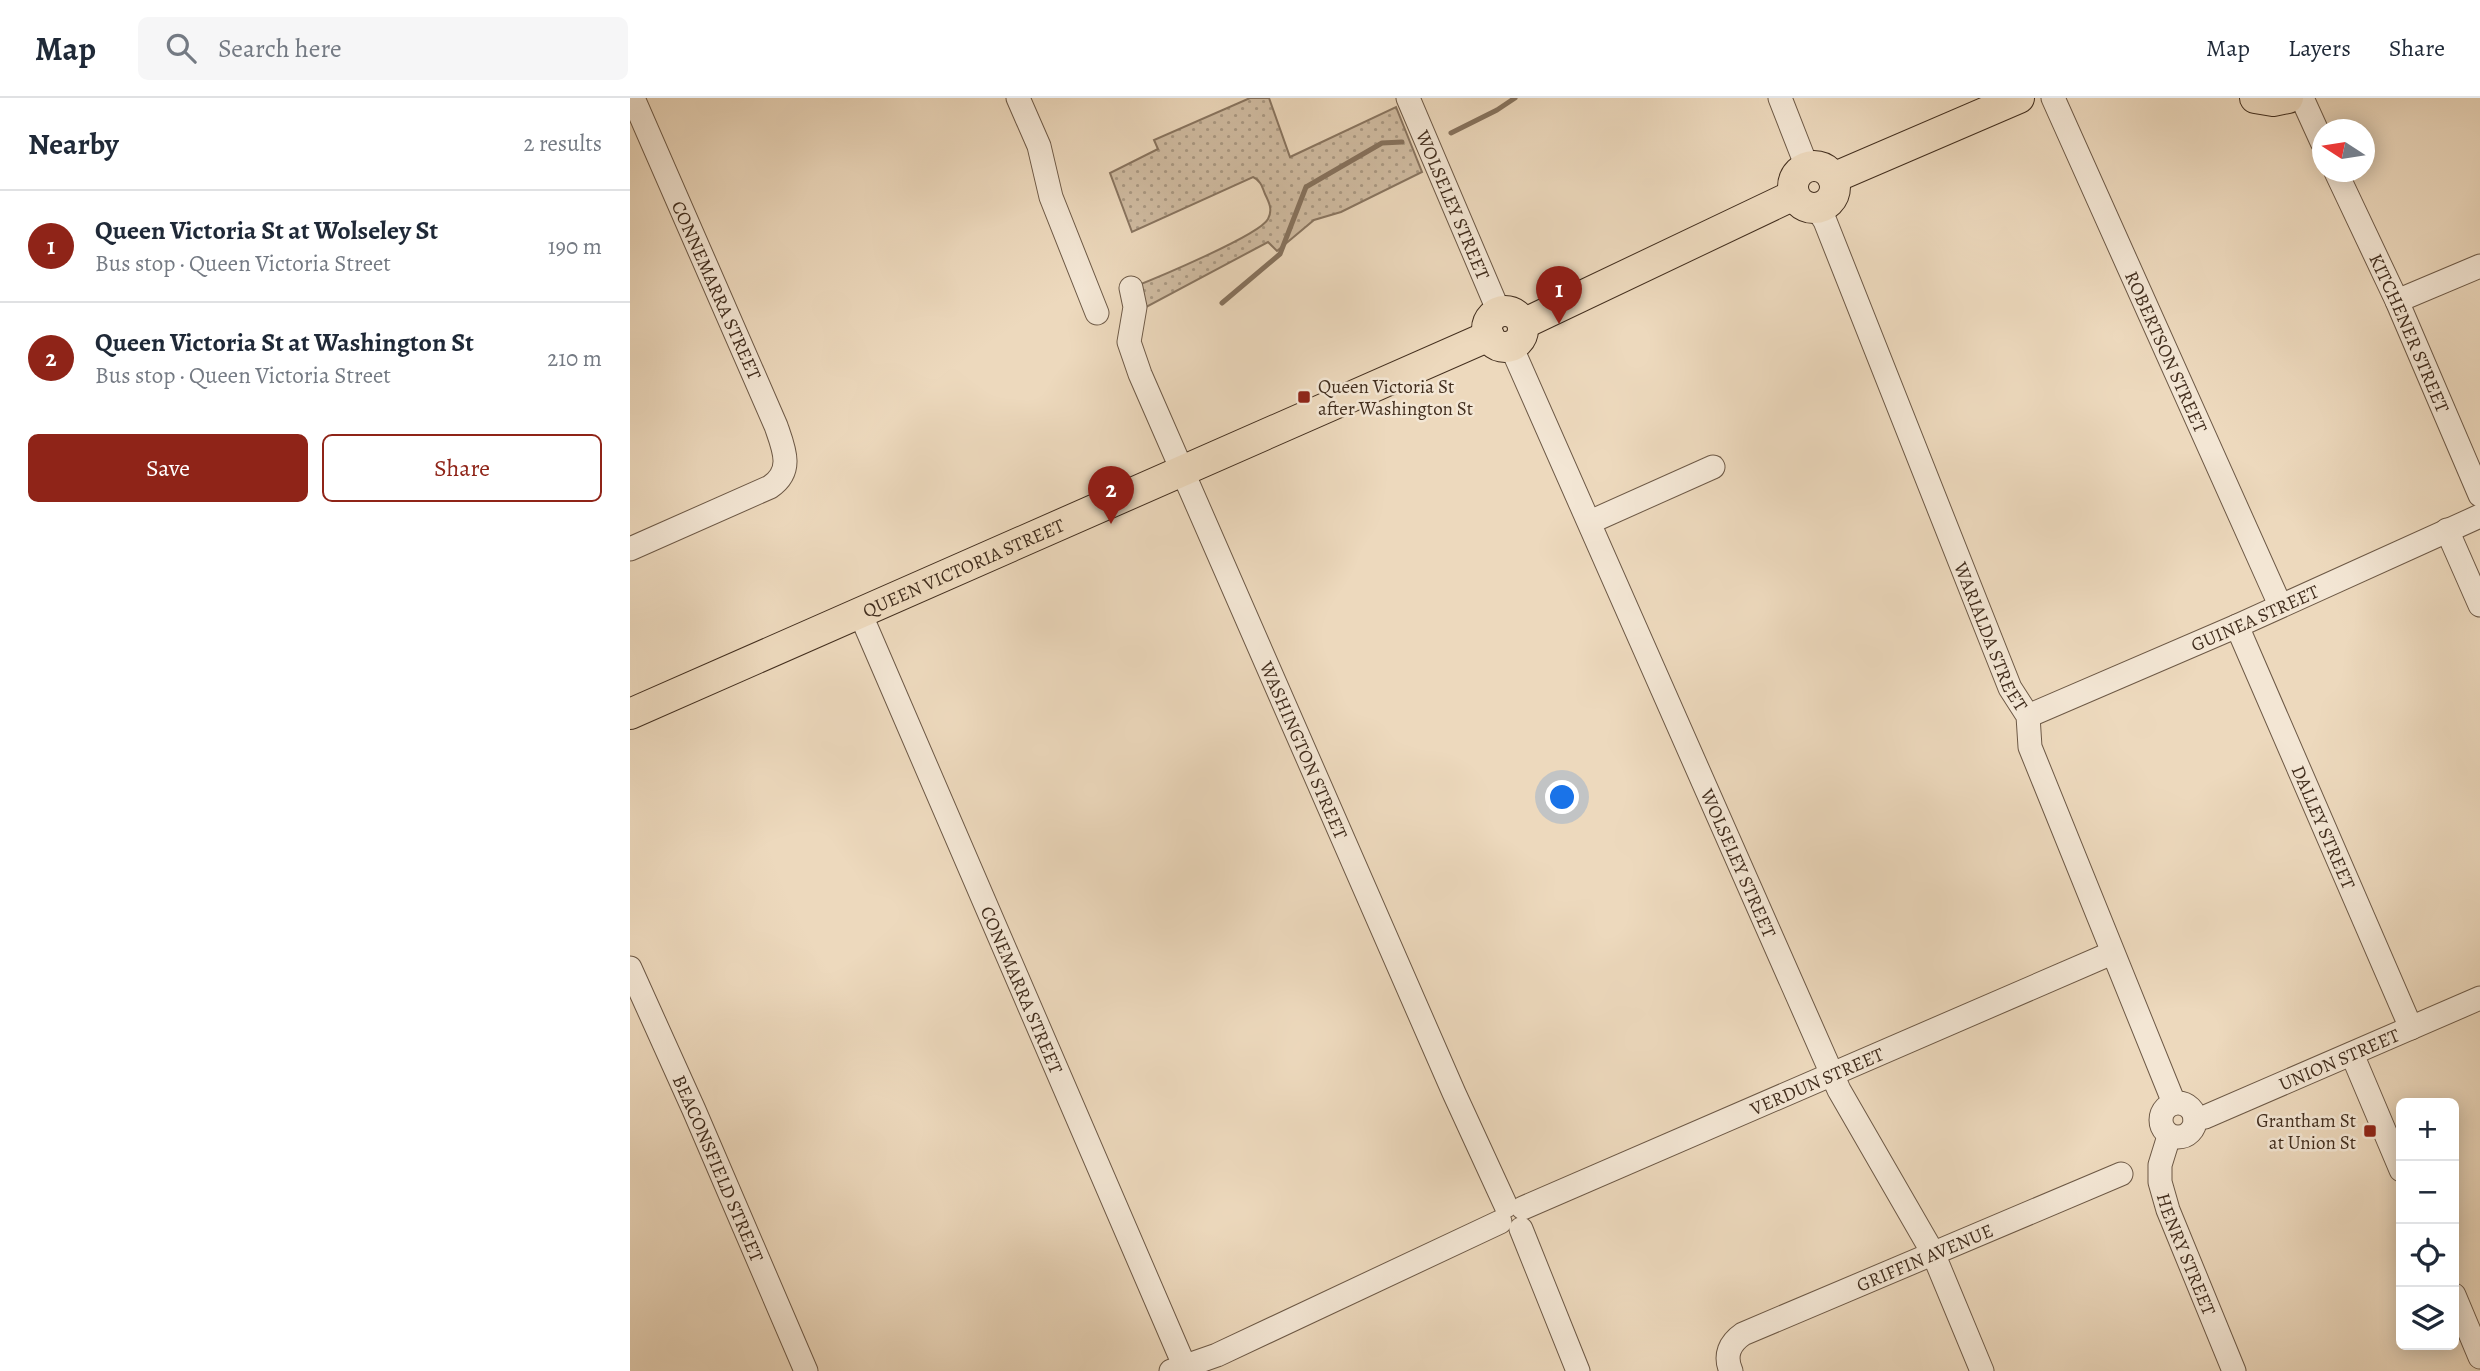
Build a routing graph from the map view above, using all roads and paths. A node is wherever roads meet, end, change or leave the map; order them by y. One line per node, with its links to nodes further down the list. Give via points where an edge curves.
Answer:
1 (633, 98): 25 (street, CONNEMARRA STREET, via 776,426 786,463 778,482)
2 (1018, 98): 17 (street)
3 (1408, 98): 18 (street, WOLSELEY STREET)
4 (1780, 98): 11 (street)
5 (2020, 98): 11 (main road)
6 (2053, 98): 26 (street, ROBERTSON STREET)
7 (2255, 98): 8 (main road)
8 (2288, 98)
9 (2302, 98): 10 (street)
10 (2312, 120)
11 (1820, 173): 13 (main road, via 1835,185 1831,198)
12 (2341, 182): 16 (street, KITCHENER STREET)
13 (1805, 201): 18 (main road, QUEEN VICTORIA STREET); 31 (street, WARIALDA STREET, via 1825,221 2010,688)
14 (2480, 266): 16 (street)
15 (1131, 288): 20 (street, WASHINGTON STREET, via 1135,307 1130,345)
16 (2397, 301): 21 (street, KITCHENER STREET)
17 (1097, 313)
18 (1506, 329): 20 (main road, QUEEN VICTORIA STREET); 23 (street, WOLSELEY STREET)
19 (1713, 467): 23 (street)
20 (1183, 471): 28 (main road, QUEEN VICTORIA STREET); 43 (street, WASHINGTON STREET, via 1454,1093)
21 (2480, 495)
22 (2480, 516): 24 (street, GUINEA STREET)
23 (1590, 522): 37 (street, WOLSELEY STREET)
24 (2447, 530): 26 (street, GUINEA STREET); 27 (street)
25 (630, 549)
26 (2280, 605): 29 (street, GUINEA STREET)
27 (2480, 605)
28 (860, 613): 30 (main road, QUEEN VICTORIA STREET); 48 (street, CONEMARRA STREET)
29 (2237, 626): 31 (street, GUINEA STREET); 35 (street, DALLEY STREET)
30 (630, 714)
31 (2028, 716): 32 (street, WARIALDA STREET, via 2030,747)
32 (2112, 953): 37 (street, VERDUN STREET); 38 (street, WARIALDA STREET)
33 (630, 968): 49 (street, BEACONSFIELD STREET)
34 (2480, 998): 35 (street, UNION STREET)
35 (2411, 1028): 36 (street, UNION STREET)
36 (2352, 1054): 39 (street, UNION STREET); 41 (street)
37 (1834, 1075): 43 (street, VERDUN STREET); 44 (street, WOLSELEY STREET)
38 (2174, 1103): 39 (street, via 2186,1105); 40 (street, via 2161,1118)
39 (2195, 1119): 40 (street, via 2189,1133)
40 (2169, 1136): 53 (street, HENRY STREET, via 2160,1165 2168,1210)
41 (2397, 1161)
42 (2121, 1174): 44 (street, GRIFFIN AVENUE)
43 (1513, 1217): 47 (street, VERDUN STREET); 50 (street, WASHINGTON STREET)
44 (1933, 1253): 51 (street, GRIFFIN AVENUE, via 1743,1334 1730,1347); 52 (street, WOLSELEY STREET)
45 (2459, 1307): 46 (street)
46 (2480, 1357)
47 (1221, 1363): 48 (street, VERDUN STREET)
48 (1177, 1368)
49 (806, 1371)
50 (1578, 1371)
51 (1731, 1371)
52 (1982, 1371)
53 (2234, 1371)

